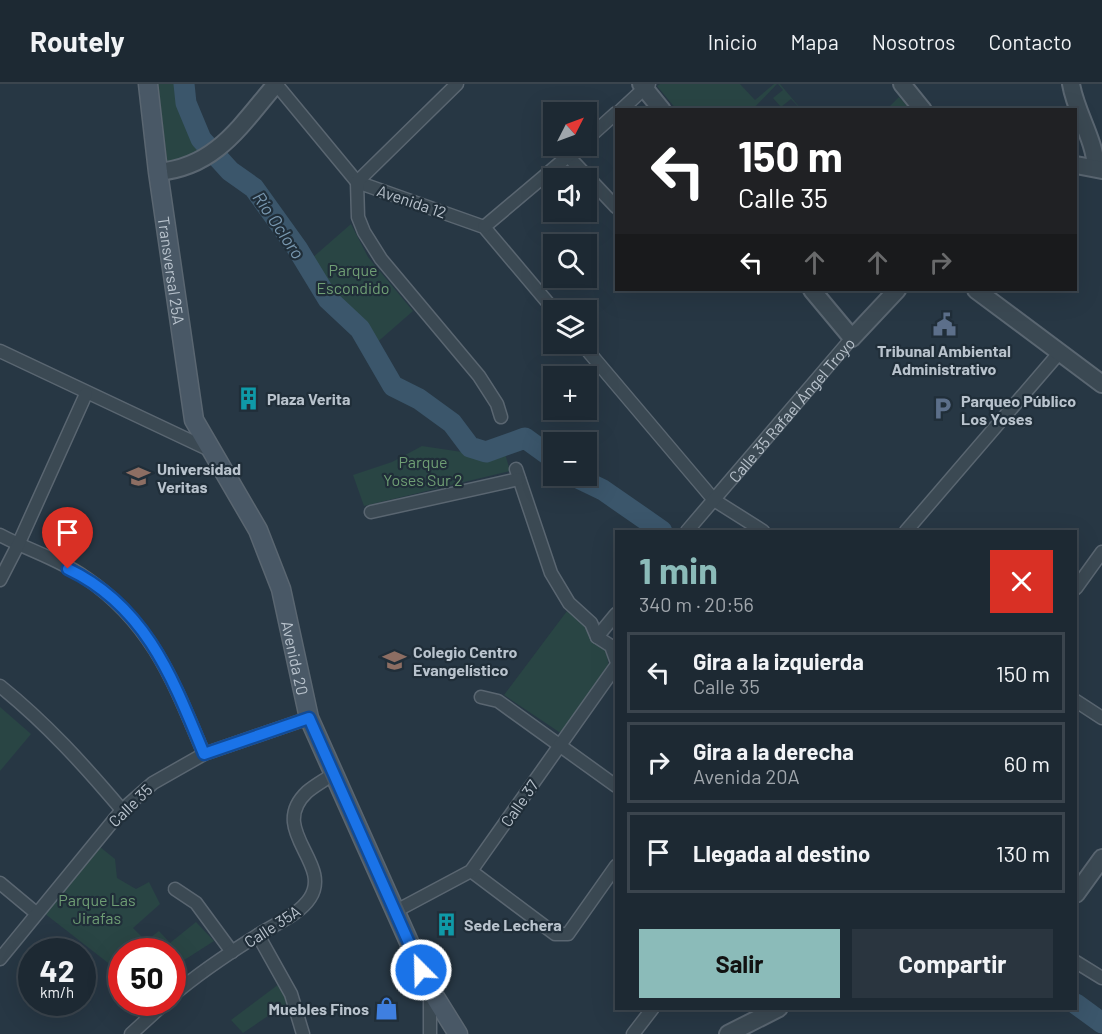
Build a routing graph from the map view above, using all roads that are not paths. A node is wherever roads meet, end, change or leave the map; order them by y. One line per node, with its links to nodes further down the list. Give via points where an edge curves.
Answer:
1 (148, 84): 15 (main road, Transversal 25A)
2 (276, 84): 15 (street, via 222,146 187,167); 16 (street, Avenida 12)
3 (457, 84): 16 (street)
4 (902, 84): 9 (street)
5 (1071, 84): 14 (street)
6 (645, 86): 7 (street); 8 (street)
7 (623, 108)
8 (661, 108)
9 (921, 108)
10 (615, 114): 11 (street)
11 (597, 130)
12 (568, 156): 17 (street); 18 (street)
13 (1077, 165): 14 (street)
14 (1099, 168)
15 (158, 172): 30 (main road, Transversal 25A)
16 (357, 182): 18 (street, Avenida 12); 29 (street, via 358,217 364,232 381,259 479,376)
17 (615, 206)
18 (484, 227): 22 (street)
19 (813, 291): 23 (street)
20 (896, 291): 23 (street, Calle 35 Rafael Ángel Troyo)
21 (977, 291): 25 (street)
22 (546, 300)
23 (852, 338): 33 (street, Calle 35 Rafael Ángel Troyo)
24 (0, 351): 28 (street)
25 (1060, 352): 27 (street); 37 (street)
26 (590, 354): 33 (street)
27 (1102, 384)
28 (86, 394): 31 (street); 39 (street)
29 (501, 417)
30 (194, 420): 31 (street); 32 (main road, Transversal 25A)
31 (172, 433): 32 (street)
32 (212, 451): 50 (main road, Avenida 20, via 258,530 274,568)
33 (714, 500): 35 (street, Calle 35 Rafael Ángel Troyo); 36 (street)
34 (371, 512): 44 (street, via 517,474 551,573 569,603 591,623)
35 (688, 530)
36 (761, 530)
37 (907, 530)
38 (0, 536): 39 (street)
39 (18, 545): 41 (street); 53 (street, via 84,577 135,622 165,663)
40 (1102, 552): 42 (street)
41 (0, 580)
42 (1077, 587)
43 (615, 615): 44 (street)
44 (597, 637): 45 (street, via 611,646)
45 (615, 657)
46 (615, 667): 52 (street, Calle 37)
47 (0, 686): 56 (street, via 76,756)
48 (481, 697): 52 (street, via 498,701)
49 (1077, 702): 51 (street)
50 (309, 718): 53 (street, Calle 35); 54 (main road, Avenida 20)
51 (1102, 718)
52 (558, 746): 55 (street); 59 (street, Calle 37)
53 (204, 754): 56 (street, Calle 35, via 168,772)
54 (333, 774): 63 (main road, Avenida 20); 65 (street, Calle 35A, via 306,793 294,816 296,834 315,877 313,892 295,913)
55 (615, 785)
56 (122, 810): 64 (street, Calle 35)
57 (1102, 858): 62 (street)
58 (615, 867): 59 (street, via 568,934 562,936)
59 (471, 871): 63 (street, Calle 37)
60 (0, 883): 64 (street)
61 (175, 889): 66 (street, via 196,903)
62 (1077, 893)
63 (396, 911): 71 (main road, Avenida 20)
64 (36, 913): 67 (street, Calle 35)
65 (258, 935): 66 (street, Calle 35A); 76 (street, via 291,994)
66 (232, 952): 70 (street, Calle 35A)
67 (0, 958)
68 (1077, 963): 69 (street)
69 (1102, 978)
70 (186, 986)
71 (430, 989): 77 (street); 78 (main road, Avenida 20)
72 (651, 1010): 79 (street)
73 (775, 1010): 80 (street)
74 (151, 1016): 75 (street)
75 (131, 1034)
76 (303, 1034)
77 (430, 1034)
78 (458, 1034)
79 (633, 1034)
80 (728, 1034)

